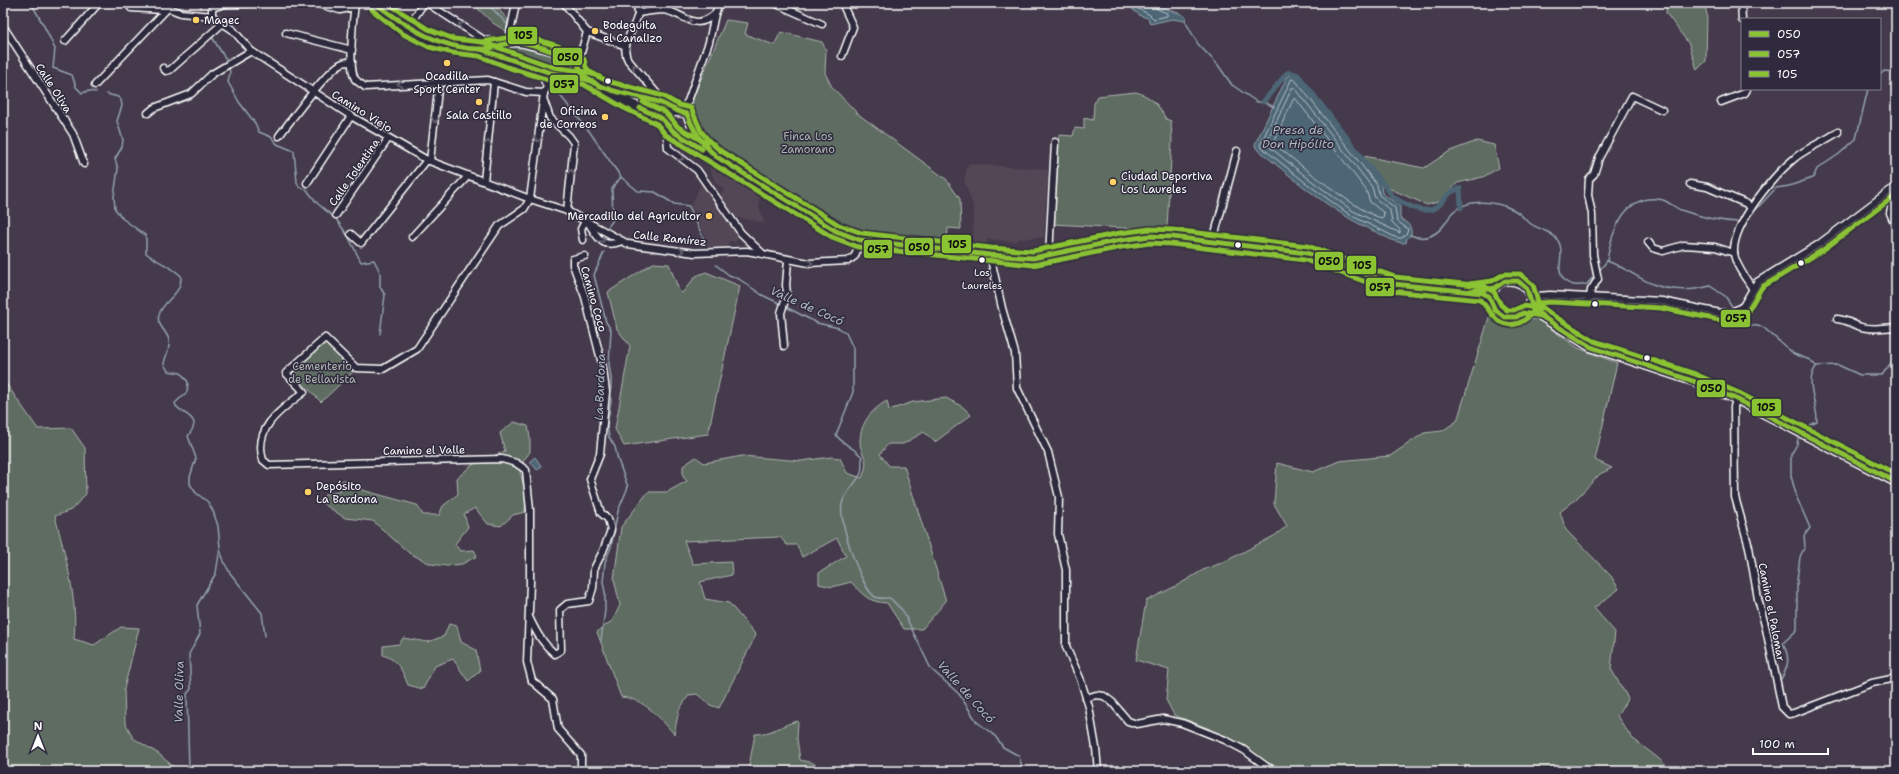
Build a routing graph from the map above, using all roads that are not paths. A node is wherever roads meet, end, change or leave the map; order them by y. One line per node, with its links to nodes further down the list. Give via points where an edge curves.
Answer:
1 (99, 3): 27 (street)
2 (249, 3): 19 (street, via 225,4 212,8)
3 (315, 3): 15 (street, via 340,10)
4 (424, 3): 24 (street)
5 (427, 3): 28 (street, one-way to 5, via 505,41 484,40)
6 (516, 3): 28 (street)
7 (564, 3): 25 (street)
8 (637, 3): 17 (street)
9 (719, 3): 18 (street)
10 (774, 3): 22 (street)
11 (842, 3): 33 (street, via 853,27)
12 (1741, 3): 20 (street)
13 (379, 4): 24 (main road)
14 (167, 5): 16 (street, Camino Viejo, via 164,10); 19 (street, Camino Viejo, via 182,13); 43 (street)
15 (354, 5): 31 (street)
16 (131, 8)
17 (638, 13): 18 (street, one-way to 18, via 664,10 698,22); 29 (street)
18 (715, 14): 48 (street, via 709,42)
19 (212, 16): 21 (street, Camino Viejo)
20 (1742, 18)
21 (223, 23): 32 (street, Camino Viejo, via 233,30); 37 (street, via 170,70 166,71)
22 (822, 24)
23 (3, 26): 66 (street, Calle Oliva, via 72,134)
24 (407, 28): 30 (main road, via 431,40)
25 (587, 32): 29 (street); 36 (street)
26 (286, 33): 31 (street)
27 (65, 41)
28 (508, 44): 30 (main road); 34 (main road, via 505,50); 36 (main road, via 514,42 539,47 572,58)
29 (626, 46): 50 (street, one-way to 29, via 659,96 628,59)
30 (481, 49): 34 (main road)
31 (352, 50): 35 (street)
32 (251, 51): 47 (street, Camino Viejo); 53 (street, via 212,74 191,94 154,108)
33 (842, 56)
34 (506, 59): 38 (main road)
35 (352, 62): 41 (street, one-way to 35, via 365,87 356,81); 47 (street, via 342,63)
36 (578, 63): 39 (main road, via 576,72); 40 (main road, via 579,70)
37 (163, 68)
38 (540, 70): 39 (main road); 46 (street)
39 (567, 77): 40 (main road); 46 (street)
40 (585, 77): 44 (main road)
41 (439, 81): 42 (street, via 477,79); 65 (street, one-way to 65)
42 (494, 82): 46 (street, via 526,92); 68 (street, one-way to 42)
43 (95, 85)
44 (604, 88): 50 (street); 54 (main road)
45 (1746, 90): 49 (street, via 1745,93)
46 (546, 91): 72 (street, one-way to 72); 74 (street, one-way to 46, via 574,143 550,118)
47 (313, 92): 55 (street, Camino Viejo); 60 (street)
48 (688, 101): 52 (street); 56 (street)
49 (1721, 102)
50 (661, 103): 52 (street)
51 (1662, 110): 96 (street, via 1632,96 1599,158 1594,174 1589,179 1593,255 1598,279)
52 (676, 112): 54 (main road); 56 (main road, via 683,112); 57 (main road, via 668,121)
53 (148, 113)
54 (650, 113): 57 (main road, via 661,118)
55 (351, 116): 61 (street, Camino Viejo); 69 (street)
56 (690, 122): 59 (main road, via 687,130); 64 (main road, via 704,146)
57 (668, 126): 59 (main road); 85 (street, one-way to 85, via 668,148 697,170 741,233)
58 (1838, 132): 73 (street, via 1797,157 1778,174)
59 (679, 134): 64 (main road)
60 (279, 136)
61 (388, 139): 65 (street, Camino Viejo); 75 (street, Calle Tolentina)
62 (1054, 142): 89 (street)
63 (1238, 151): 83 (street)
64 (717, 157): 81 (main road, via 836,231)
65 (429, 161): 67 (street, Camino Viejo); 78 (street, via 361,243)
66 (84, 164)
67 (468, 176): 68 (street, Camino Viejo); 79 (street)
68 (484, 181): 72 (street, Camino Viejo)
69 (307, 183)
70 (1690, 184): 73 (street, via 1707,187)
71 (1896, 187): 77 (street, via 1890,213); 92 (street, via 1819,244 1761,279)
72 (530, 199): 74 (street, Camino Viejo); 106 (street, Camino el Valle, via 524,209 499,226 417,349 383,369 356,368 325,338 286,373 304,392 270,420 264,430 261,444 263,460 269,465 502,459 516,463 526,470 530,510)
73 (1751, 208): 86 (street, via 1738,232)
74 (567, 211): 76 (street, Calle Ramírez)
75 (336, 216)
76 (587, 222): 80 (street, via 581,230); 82 (street, Calle Ramírez); 82 (street, one-way to 82, via 601,241 607,244)
77 (1896, 227)
78 (351, 234)
79 (412, 237)
80 (583, 240)
81 (860, 240): 87 (main road); 90 (street, Calle Ramírez, one-way to 81, via 809,263 848,261 855,256)
82 (622, 241): 85 (street, Calle Ramírez, one-way to 85, via 695,254 747,251)
83 (1213, 241): 89 (main road, via 1150,236); 94 (main road, via 1306,254 1393,284 1450,291)
84 (1648, 242): 86 (street, via 1654,248 1663,251 1684,245 1715,247)
85 (762, 253): 90 (street, Calle Ramírez)
86 (1734, 253): 92 (street)
87 (990, 255): 89 (main road, via 1033,258); 108 (street, via 1016,353 1017,388 1048,452 1059,497 1058,534 1066,570 1066,647)
88 (585, 256): 106 (street, Camino Coco, via 573,259 573,265 585,297 603,368 606,392 600,454 590,479 601,513 608,519 611,530 594,569 589,601 568,604 560,610 561,650 555,654 540,640)
89 (1049, 256)
90 (788, 260): 103 (street, via 787,294 781,313)
91 (1495, 288): 93 (main road, via 1505,281 1512,280 1518,281); 94 (main road); 98 (main road)
92 (1752, 288): 96 (street, via 1744,306 1726,313 1662,301)
93 (1527, 289): 95 (street); 97 (main road)
94 (1474, 291): 98 (main road, via 1483,293)
95 (1550, 295): 96 (street); 97 (street, via 1538,296)
96 (1590, 297)
97 (1530, 301): 99 (main road); 100 (main road, via 1533,309)
98 (1493, 305): 99 (main road, via 1505,317 1516,317)
99 (1523, 313): 100 (main road)
100 (1541, 316): 104 (main road, via 1591,347 1686,378)
101 (1837, 319): 102 (street, via 1851,321 1860,327 1870,329)
102 (1896, 326)
103 (784, 346)
104 (1736, 400): 105 (main road); 107 (street, Camino el Palomar, via 1735,497 1750,547 1758,599 1782,707 1789,714 1794,713 1859,688)
105 (1896, 482)
106 (528, 616): 109 (street, via 526,662 532,681 553,699 558,729 581,755)
107 (1896, 678)
108 (1086, 698): 110 (street); 111 (street, via 1104,696 1128,721 1137,724 1163,719 1182,723 1225,740 1244,750 1266,767)
109 (581, 771)
110 (1098, 771)
111 (1277, 771)

